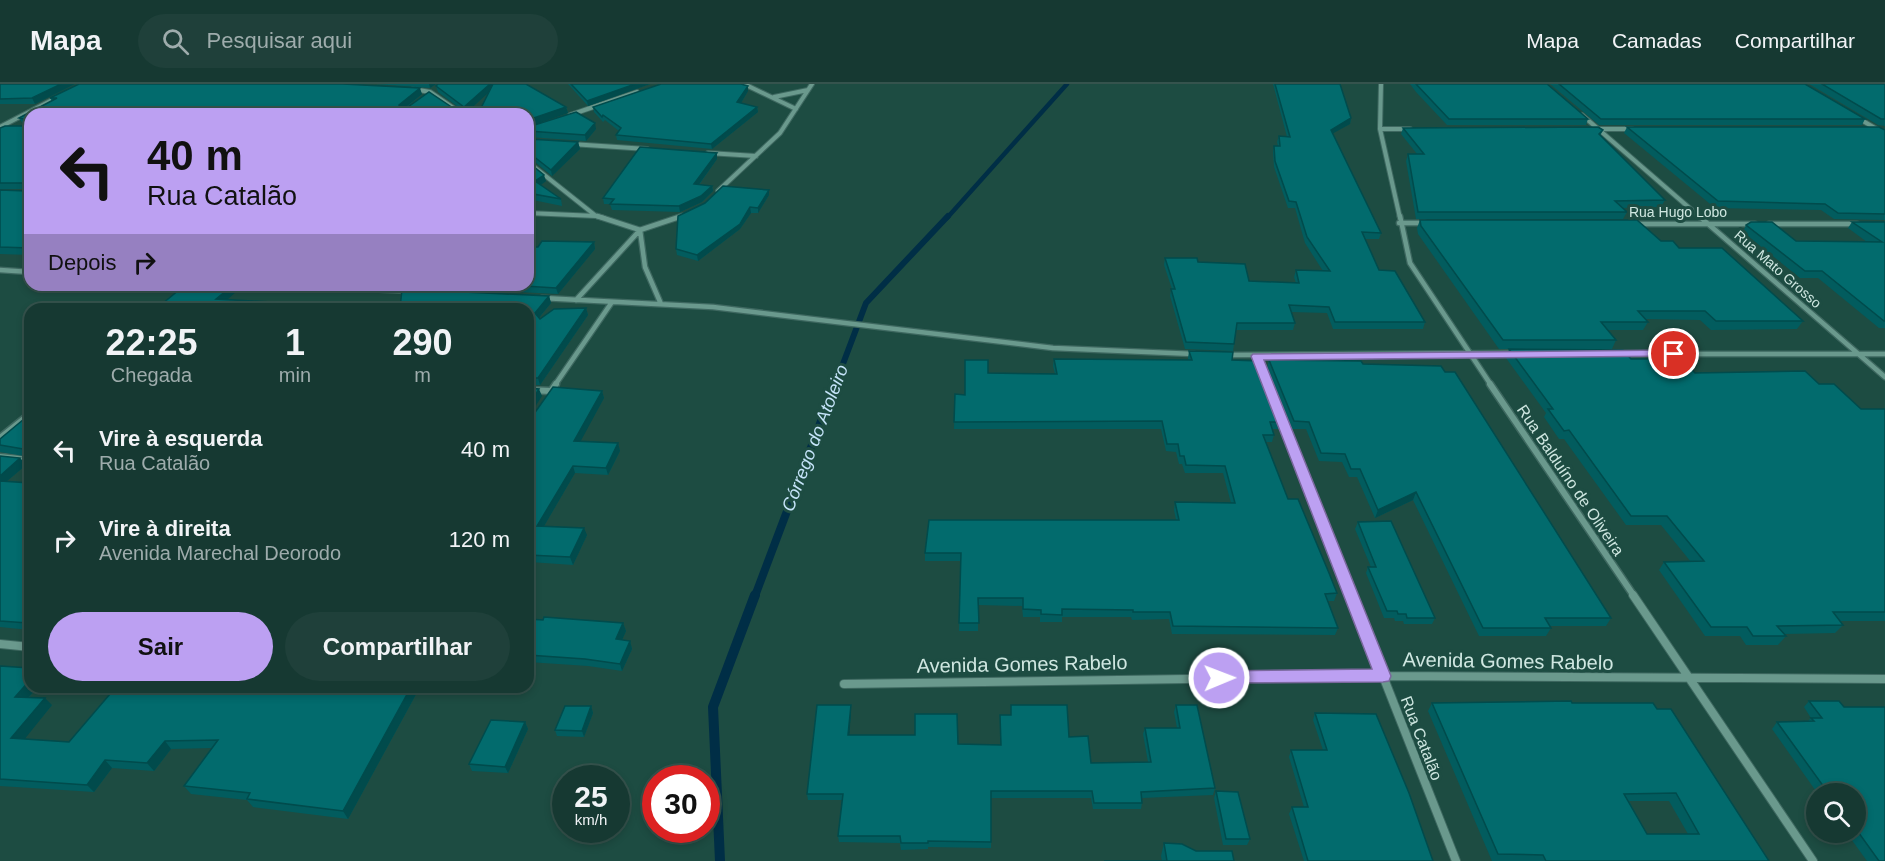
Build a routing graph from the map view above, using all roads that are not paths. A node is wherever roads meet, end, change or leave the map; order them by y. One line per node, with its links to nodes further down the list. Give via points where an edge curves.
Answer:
1 (410, 84): 7 (street)
2 (744, 84): 12 (street)
3 (812, 84): 9 (street)
4 (1381, 84): 23 (street, Rua Balduíno de Oliveira)
5 (435, 88): 10 (street)
6 (407, 89): 7 (street)
7 (418, 89): 10 (street)
8 (643, 90): 20 (street)
9 (808, 90): 12 (street); 16 (street)
10 (430, 92): 13 (street); 15 (street)
11 (63, 95): 14 (street)
12 (774, 97): 16 (street)
13 (422, 100)
14 (37, 108)
15 (453, 108)
16 (796, 109): 35 (street, via 780,133)
17 (1581, 114): 26 (street, Rua Mato Grosso)
18 (24, 115): 21 (street)
19 (1857, 118): 29 (street)
20 (561, 119)
21 (0, 127): 22 (street)
22 (10, 128)
23 (1380, 129): 24 (street); 41 (street, Rua Balduíno de Oliveira)
24 (1414, 129)
25 (1587, 129): 26 (street)
26 (1599, 129): 27 (street); 44 (street, Rua Mato Grosso)
27 (1633, 129)
28 (1864, 129): 29 (street)
29 (1876, 129): 30 (street); 31 (street)
30 (1885, 129)
31 (1885, 134)
32 (562, 143): 33 (street)
33 (653, 149)
34 (699, 152): 35 (street)
35 (756, 156): 37 (street)
36 (534, 167): 40 (street)
37 (712, 197)
38 (534, 213): 40 (street)
39 (686, 215): 46 (street)
40 (596, 216): 46 (street)
41 (1400, 223): 42 (street); 53 (street, Rua Balduíno de Oliveira, via 1410,263)
42 (1435, 223)
43 (1625, 224): 44 (street, Rua Hugo Lobo)
44 (1708, 224): 45 (street, Rua Hugo Lobo); 57 (street, Rua Mato Grosso)
45 (1861, 224)
46 (640, 230): 50 (street); 52 (street, via 645,267)
47 (0, 270): 48 (street)
48 (24, 272)
49 (530, 297): 50 (street)
50 (576, 300): 51 (street)
51 (612, 302): 52 (street); 63 (street)
52 (661, 304): 55 (street, via 1053,348)
53 (1469, 353): 54 (street); 60 (street); 72 (street, Rua Balduíno de Oliveira)
54 (1528, 353)
55 (1197, 354)
56 (1610, 354): 57 (street)
57 (1857, 354): 58 (street); 61 (street, Rua Mato Grosso)
58 (1885, 354)
59 (1221, 355): 60 (street)
60 (1257, 356): 71 (street, Rua Catalão)
61 (1885, 377)
62 (534, 391): 63 (street)
63 (551, 392): 64 (street)
64 (545, 400)
65 (24, 419): 66 (street)
66 (0, 438)
67 (0, 458): 68 (street)
68 (24, 460)
69 (0, 644): 70 (street)
70 (24, 646)
71 (1383, 676): 72 (street, Avenida Gomes Rabelo); 74 (street, Avenida Gomes Rabelo); 75 (street, Rua Catalão)
72 (1690, 679): 73 (street, Avenida Gomes Rabelo); 76 (street, Rua Balduíno de Oliveira)
73 (1885, 679)
74 (844, 684)
75 (1456, 861)
76 (1813, 861)

